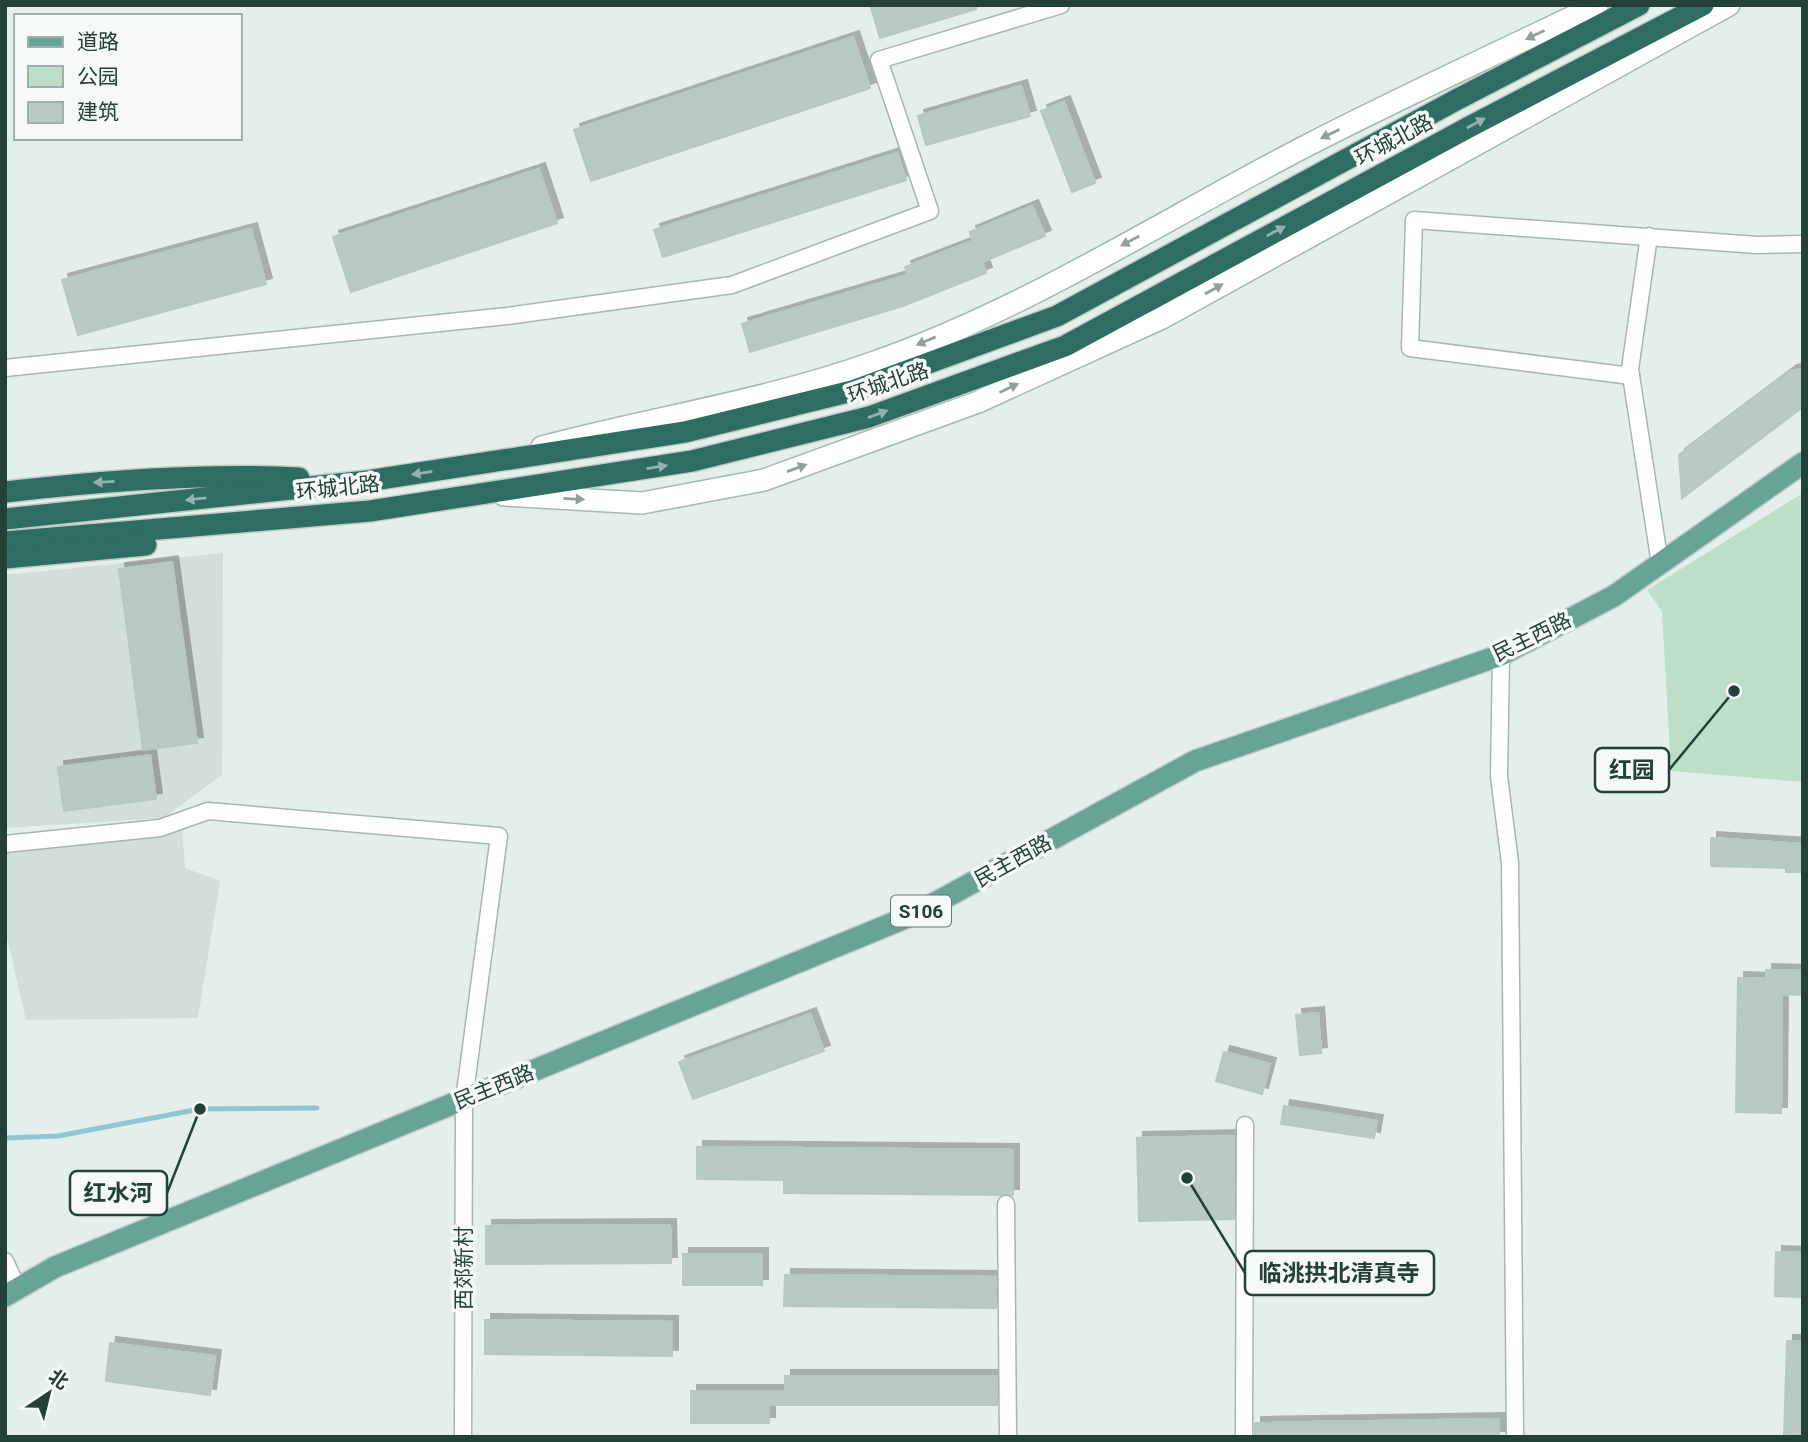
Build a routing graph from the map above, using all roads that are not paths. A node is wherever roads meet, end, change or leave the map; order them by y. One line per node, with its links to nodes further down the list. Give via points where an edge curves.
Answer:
1 (1061, 5): 8 (street, via 879,60 930,211 732,285 508,316)
2 (1597, 5): 11 (main road, one-way to 11, via 1307,146 1020,301 872,363)
3 (1639, 5): 11 (highway, 环城北路, via 1057,316 852,391 685,432)
4 (1703, 5): 14 (highway, 环城北路, one-way to 4, via 692,461 869,417 1065,345)
5 (1729, 5): 14 (main road, one-way to 5, via 642,503 764,480 978,402 1162,318)
6 (1649, 236): 7 (street); 9 (street); 9 (street, via 1415,220 1410,348)
7 (1803, 244)
8 (5, 368)
9 (1631, 376): 19 (street)
10 (1803, 463): 19 (main road, 民主西路 / S106)
11 (474, 465): 12 (highway, 环城北路, one-way to 12)
12 (368, 481): 13 (highway, one-way to 13, via 253,475 81,483); 16 (highway, 环城北路, one-way to 16)
13 (5, 492)
14 (481, 494): 15 (highway, 环城北路)
15 (440, 500): 17 (highway, 环城北路, via 370,511); 18 (highway, via 377,522)
16 (5, 519)
17 (5, 542)
18 (5, 558)
19 (1660, 564): 20 (main road, 民主西路 / S106, via 1614,596)
20 (1501, 655): 22 (main road, 民主西路 / S106, via 1195,761 915,914); 30 (street, via 1499,776 1510,863)
21 (5, 844): 22 (street, 西郊新村, via 160,828 208,811 499,836)
22 (464, 1100): 26 (main road, 民主西路 / S106, via 55,1267); 27 (street, 西郊新村)
23 (1245, 1125): 29 (street)
24 (1006, 1204): 28 (street)
25 (5, 1261): 26 (street)
26 (11, 1293)
27 (463, 1437)
28 (1008, 1437)
29 (1244, 1437)
30 (1515, 1437)

